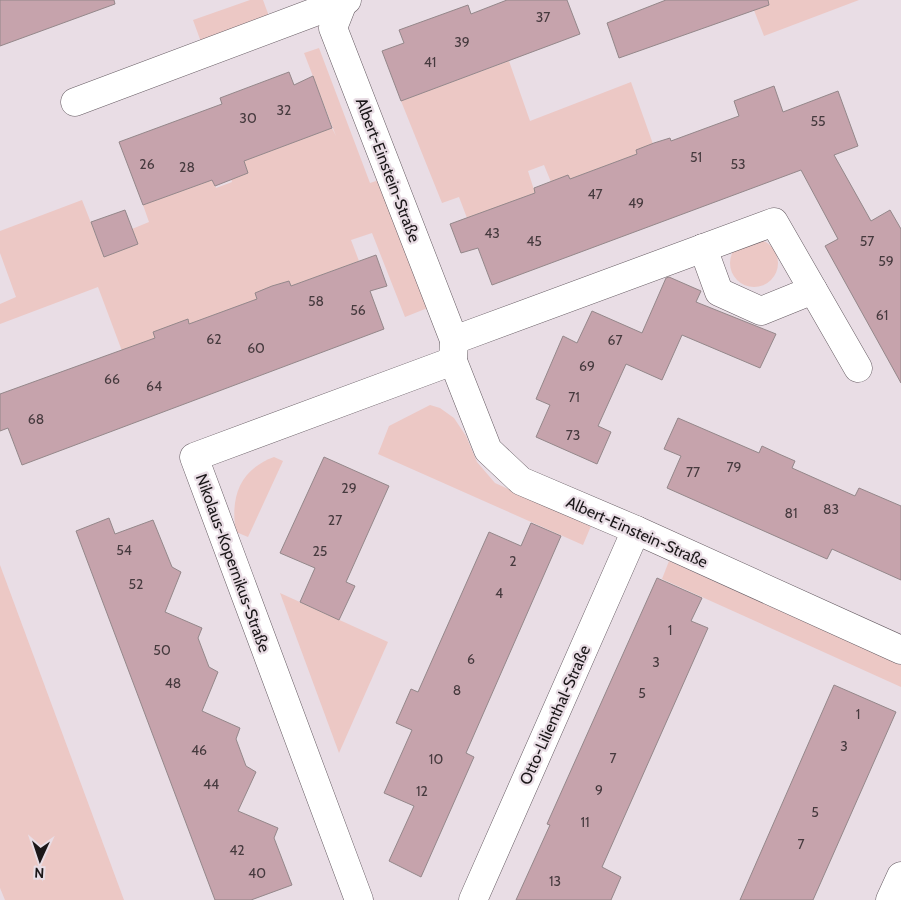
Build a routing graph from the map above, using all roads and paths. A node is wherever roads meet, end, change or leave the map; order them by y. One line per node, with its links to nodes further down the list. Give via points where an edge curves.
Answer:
1 (345, 0): 2 (street, Albert-Einstein-Straße); 5 (street, Albert-Einstein-Straße, via 333,28)
2 (75, 102)
3 (703, 248): 4 (street, via 719,292 761,311); 4 (street, via 774,222); 5 (street)
4 (814, 290): 6 (street)
5 (453, 350): 7 (street, Albert-Einstein-Straße, via 488,450 521,481); 10 (street, Nikolaus-Kopernikus-Straße, via 194,457)
6 (858, 368)
7 (636, 530): 8 (street, Albert-Einstein-Straße); 11 (street, Otto-Lilienthal-Straße)
8 (901, 650)
9 (901, 876): 12 (street)
10 (358, 900)
11 (473, 900)
12 (890, 900)

